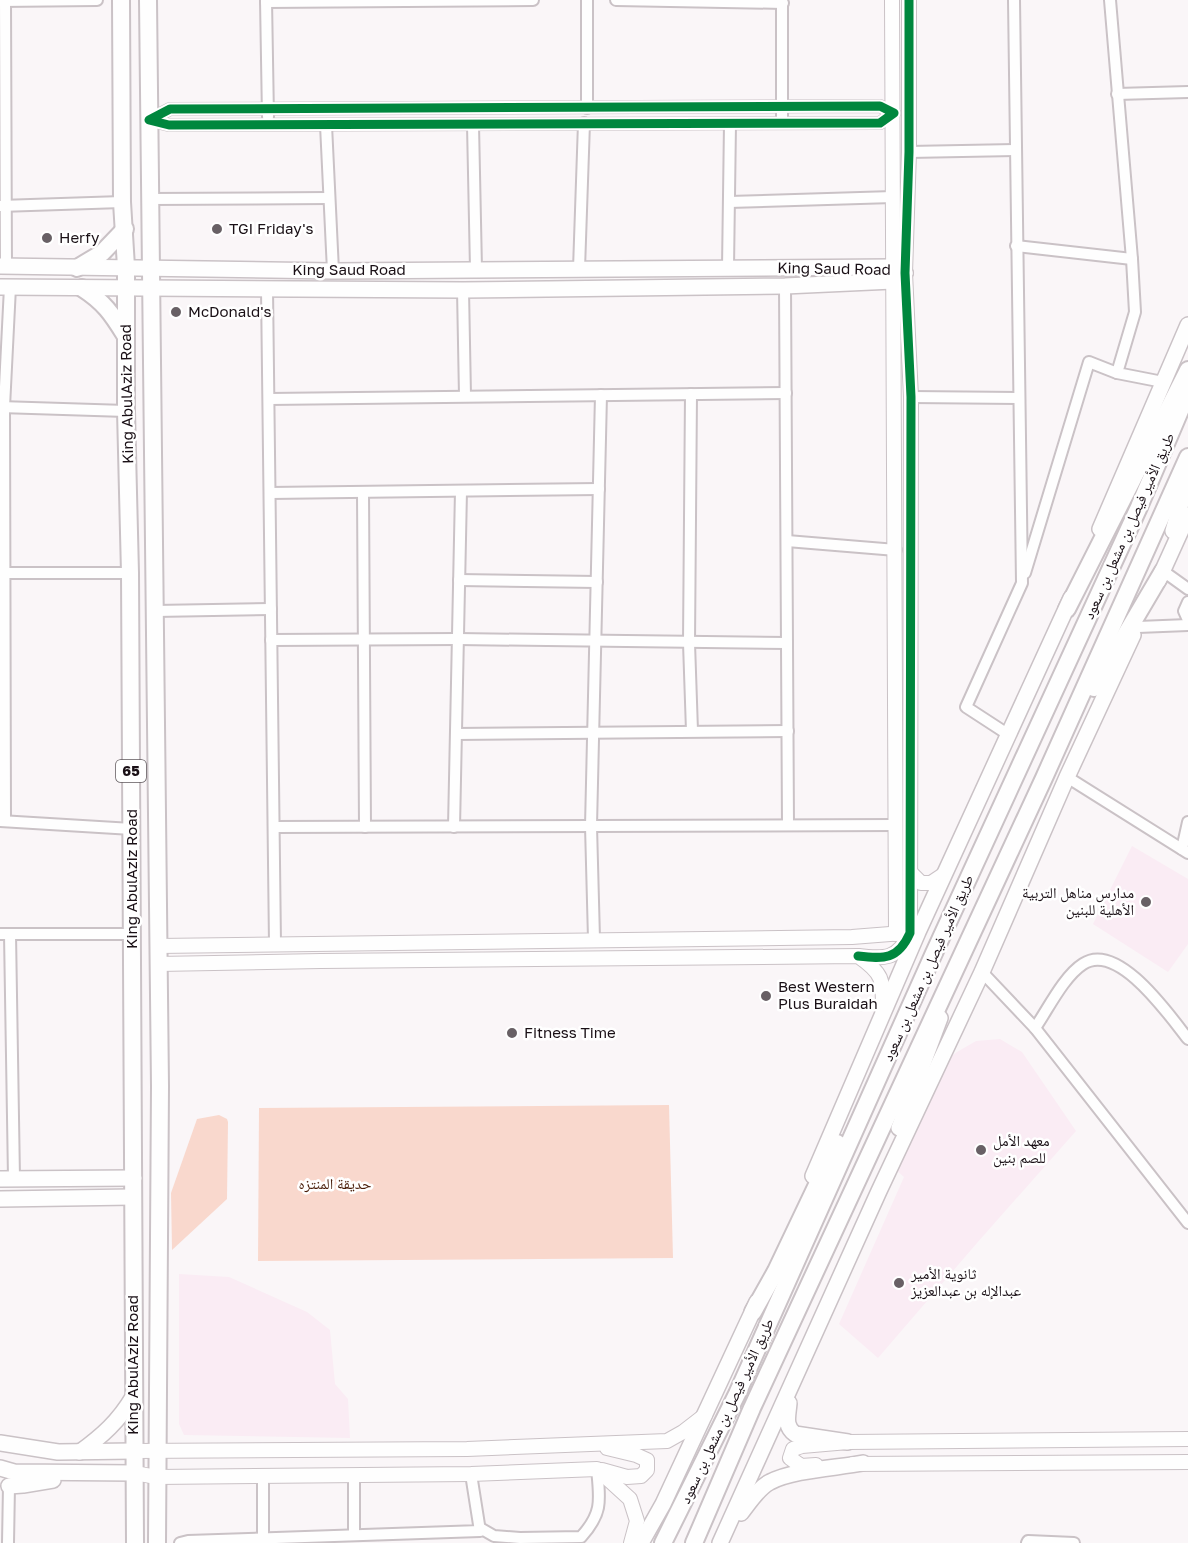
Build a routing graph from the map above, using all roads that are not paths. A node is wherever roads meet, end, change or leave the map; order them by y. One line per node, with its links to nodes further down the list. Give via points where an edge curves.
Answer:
1 (97, 0): 12 (street)
2 (121, 0): 35 (main road, King AbulAziz Road / 65)
3 (148, 0): 22 (main road, King AbulAziz Road / 65)
4 (456, 0): 5 (street); 14 (street)
5 (533, 0)
6 (587, 0): 19 (street)
7 (616, 0): 15 (street)
8 (892, 0): 21 (street)
9 (909, 0): 30 (street)
10 (1014, 0): 29 (street)
11 (1110, 0): 17 (street)
12 (3, 1): 36 (street)
13 (266, 1): 14 (street); 20 (street)
14 (357, 1)
15 (783, 2): 18 (street)
16 (1188, 92): 17 (street)
17 (1117, 94): 39 (street)
18 (783, 106): 19 (street); 21 (street, via 880,106); 24 (street)
19 (587, 108): 20 (street)
20 (267, 110): 22 (street, via 170,109); 26 (street)
21 (894, 113): 24 (street, via 880,123); 31 (street)
22 (149, 120): 26 (street, via 169,124); 33 (main road, King AbulAziz Road / 65)
23 (584, 123): 25 (street); 28 (street); 46 (street)
24 (782, 123): 25 (street)
25 (730, 124): 34 (street)
26 (268, 125): 27 (street)
27 (326, 125): 28 (street); 32 (street)
28 (473, 125): 45 (street)
29 (1015, 150): 30 (street); 38 (street)
30 (909, 152): 48 (street)
31 (893, 197): 34 (street); 48 (street)
32 (329, 198): 33 (street); 47 (street)
33 (149, 199): 42 (main road, King AbulAziz Road / 65)
34 (729, 201): 44 (street)
35 (122, 202): 36 (street); 37 (main road, King AbulAziz Road / 65)
36 (3, 206): 40 (street)
37 (125, 229): 41 (main road, King AbulAziz Road / 65); 43 (main road, via 102,252)
38 (1016, 246): 39 (street); 68 (street)
39 (1132, 259): 59 (street, via 1135,312)
40 (3, 267): 43 (main road, King Saud Road)
41 (126, 267): 42 (main road, King Saud Road); 43 (main road, King Saud Road); 52 (main road, King AbulAziz Road / 65)
42 (151, 267): 47 (main road, King Saud Road); 53 (main road, King AbulAziz Road / 65)
43 (77, 268)
44 (728, 268): 46 (main road, King Saud Road); 48 (main road, King Saud Road)
45 (476, 269): 46 (main road, King Saud Road); 47 (main road, King Saud Road)
46 (579, 269)
47 (333, 271)
48 (897, 274): 49 (main road, King Saud Road); 66 (street); 80 (street)
49 (785, 286): 55 (main road, King Saud Road); 62 (street)
50 (5, 287): 51 (main road, King Saud Road); 69 (street)
51 (82, 288): 52 (main road, King Saud Road); 57 (main road, via 99,298)
52 (126, 288): 53 (main road, King Saud Road); 57 (main road, King AbulAziz Road / 65)
53 (152, 289): 54 (main road, King Saud Road); 91 (main road, King AbulAziz Road / 65)
54 (267, 289): 55 (main road, King Saud Road); 67 (street)
55 (463, 290): 65 (street)
56 (1188, 325): 60 (main road, طريق الأمير فيصل بن مشعل بن سعود)
57 (126, 336): 70 (main road, King AbulAziz Road / 65)
58 (1188, 369): 90 (main road)
59 (1117, 374): 60 (street); 86 (street, via 1089,362)
60 (1163, 382): 90 (main road, طريق الأمير فيصل بن مشعل بن سعود)
61 (1188, 392): 126 (main road, طريق الأمير فيصل بن مشعل بن سعود)
62 (786, 393): 63 (street); 79 (street)
63 (691, 394): 64 (street); 99 (street)
64 (601, 395): 65 (street); 73 (street)
65 (465, 396): 67 (street)
66 (910, 397): 68 (street); 118 (street)
67 (269, 399): 76 (street)
68 (1019, 399): 86 (street)
69 (2, 407): 70 (street); 77 (street)
70 (126, 411): 83 (main road, King AbulAziz Road / 65)
71 (1188, 457): 107 (main road, طريق الأمير فيصل بن مشعل بن سعود)
72 (1188, 479): 81 (main road)
73 (599, 489): 74 (street); 85 (street)
74 (461, 491): 75 (street); 84 (street)
75 (363, 492): 76 (street); 95 (street)
76 (270, 493): 89 (street)
77 (2, 501): 82 (street)
78 (1188, 515): 81 (main road)
79 (787, 541): 80 (street); 100 (street)
80 (896, 550): 111 (street)
81 (1162, 571): 87 (street); 94 (main road); 107 (main road)
82 (5, 573): 83 (street); 108 (street)
83 (130, 573): 116 (main road, King AbulAziz Road / 65)
84 (459, 580): 85 (street); 96 (street)
85 (597, 582): 98 (street)
86 (1022, 583): 105 (street, via 966,707)
87 (1188, 589)
88 (1188, 602): 92 (street, via 1184,611)
89 (271, 609): 91 (street); 97 (street)
90 (1067, 609): 105 (main road, طريق الأمير فيصل بن مشعل بن سعود)
91 (155, 611): 125 (main road, King AbulAziz Road / 65)
92 (1188, 620)
93 (1188, 625): 94 (street)
94 (1138, 627): 106 (main road)
95 (364, 639): 96 (street); 97 (street); 115 (street)
96 (458, 639): 98 (street); 104 (street)
97 (272, 640): 114 (street)
98 (595, 640): 99 (street); 101 (street)
99 (689, 643): 100 (street); 102 (street)
100 (787, 644): 103 (street)
101 (593, 731): 102 (street); 104 (street); 113 (street)
102 (692, 731): 103 (street)
103 (788, 731): 110 (street)
104 (456, 734): 112 (street)
105 (1009, 735): 119 (main road, طريق الأمير فيصل بن مشعل بن سعود)
106 (1067, 777): 117 (street); 130 (main road)
107 (1044, 778): 128 (main road, طريق الأمير فيصل بن مشعل بن سعود)
108 (2, 821): 116 (street)
109 (1188, 822): 117 (street)
110 (788, 825): 111 (street); 113 (street)
111 (896, 825): 120 (street)
112 (454, 826): 113 (street); 115 (street)
113 (591, 826): 123 (street)
114 (274, 827): 115 (street); 124 (street)
115 (365, 827)
116 (132, 829): 122 (main road, King AbulAziz Road / 65)
117 (1185, 851)
118 (911, 873): 119 (street, via 921,883 931,883); 120 (street)
119 (943, 875): 120 (main road, طريق الأمير فيصل بن مشعل بن سعود)
120 (908, 933): 123 (street); 127 (street, via 896,953 882,958); 131 (main road, طريق الأمير فيصل بن مشعل بن سعود)
121 (5, 934): 122 (street); 132 (street)
122 (132, 934): 135 (main road, King AbulAziz Road / 65)
123 (594, 939): 124 (street)
124 (275, 944): 125 (street)
125 (158, 946): 129 (main road, King AbulAziz Road / 65)
126 (934, 953): 141 (main road, via 897,1016); 174 (main road, طريق الأمير فيصل بن مشعل بن سعود, via 737,1394)
127 (858, 956): 129 (street); 131 (street, via 876,969 883,986)
128 (960, 959): 137 (main road); 175 (main road, طريق الأمير فيصل بن مشعل بن سعود)
129 (158, 964): 150 (main road, King AbulAziz Road / 65)
130 (982, 972): 133 (street); 137 (main road)
131 (883, 1012): 141 (main road, طريق الأمير فيصل بن مشعل بن سعود)
132 (5, 1027): 136 (street)
133 (1035, 1028): 134 (street, via 1067,980 1083,964 1101,959 1128,972); 140 (street)
134 (1188, 1039)
135 (134, 1178): 136 (main road); 138 (main road, King AbulAziz Road / 65)
136 (7, 1179)
137 (879, 1191): 142 (main road)
138 (133, 1197): 139 (main road); 143 (main road, King AbulAziz Road / 65)
139 (0, 1199)
140 (1188, 1223)
141 (753, 1312): 144 (main road, طريق الأمير فيصل بن مشعل بن سعود)
142 (792, 1385): 146 (main road, via 787,1423 790,1431); 165 (main road)
143 (134, 1397): 149 (main road, King AbulAziz Road / 65); 151 (main road, via 105,1434)
144 (705, 1415): 148 (street, via 667,1441); 173 (main road, طريق الأمير فيصل بن مشعل بن سعود)
145 (1188, 1439): 146 (street)
146 (848, 1442): 153 (street, via 802,1446 793,1449 790,1458 801,1466)
147 (0, 1443): 151 (main road)
148 (592, 1444): 150 (street); 155 (street, via 647,1460 647,1470 641,1476 627,1477)
149 (134, 1451): 150 (street); 151 (main road); 156 (main road, King AbulAziz Road / 65)
150 (157, 1451): 161 (main road, King AbulAziz Road / 65)
151 (80, 1452)
152 (1188, 1462): 153 (street)
153 (863, 1463): 165 (main road, via 793,1474 770,1482 760,1489)
154 (0, 1468): 157 (main road)
155 (597, 1469): 158 (street); 163 (street, via 600,1504 581,1538 494,1536); 172 (street, via 630,1499 637,1521)
156 (135, 1473): 157 (main road); 161 (street); 169 (main road, King AbulAziz Road / 65)
157 (84, 1474): 162 (main road)
158 (471, 1474): 159 (street); 163 (street)
159 (354, 1475): 160 (street); 164 (street)
160 (263, 1476): 161 (street); 166 (street)
161 (156, 1477): 170 (main road, King AbulAziz Road / 65)
162 (4, 1485): 168 (street)
163 (480, 1528): 164 (street)
164 (354, 1535): 167 (street)
165 (724, 1536)
166 (263, 1537): 167 (street); 171 (street)
167 (303, 1539)
168 (8, 1543)
169 (135, 1543)
170 (157, 1543)
171 (180, 1543)
172 (631, 1543)
173 (641, 1543)
174 (663, 1543)
175 (694, 1543)
176 (1027, 1543): 177 (street)
177 (1074, 1543)

